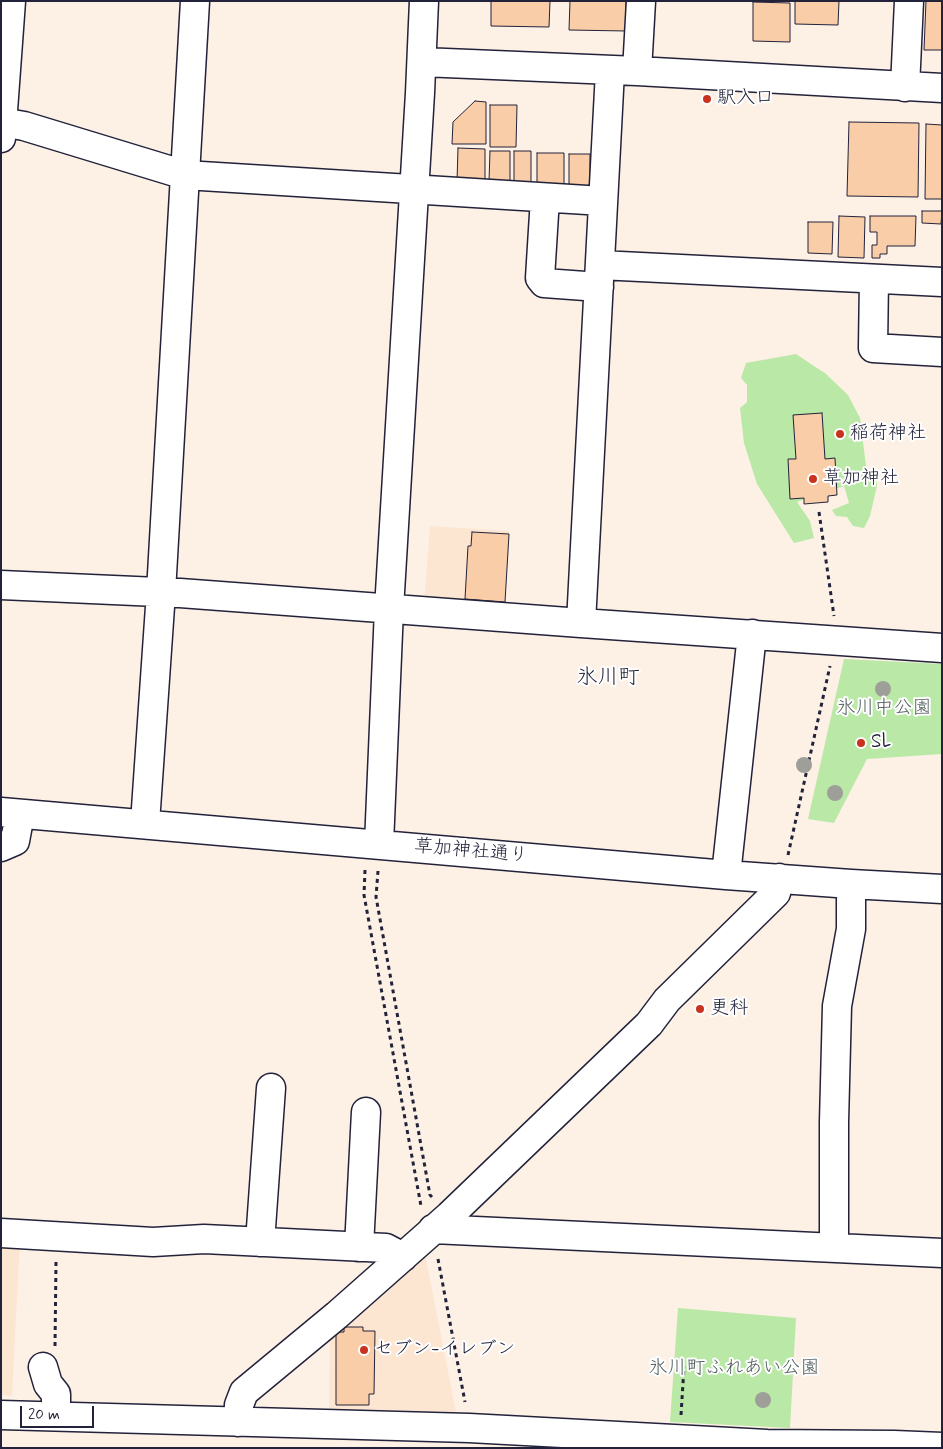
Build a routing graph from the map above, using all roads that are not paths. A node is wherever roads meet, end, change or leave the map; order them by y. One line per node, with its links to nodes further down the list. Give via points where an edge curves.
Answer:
1 (11, 1): 10 (street)
2 (195, 1): 11 (street)
3 (424, 1): 6 (street)
4 (641, 1): 7 (street)
5 (909, 1): 8 (street)
6 (422, 62): 7 (street); 12 (street)
7 (624, 71): 8 (street); 14 (street)
8 (905, 87): 9 (street)
9 (942, 88)
10 (2, 128): 11 (street, via 24,126)
11 (185, 175): 12 (street); 20 (street)
12 (414, 190): 13 (street); 21 (street)
13 (545, 198): 14 (street); 15 (street, via 540,278 544,283)
14 (603, 201): 15 (street)
15 (599, 276): 16 (street); 22 (street)
16 (874, 279): 17 (street); 18 (street, via 873,348)
17 (942, 282)
18 (942, 352)
19 (1, 585): 20 (street)
20 (161, 592): 21 (street); 26 (street)
21 (389, 609): 22 (street); 28 (street)
22 (581, 623): 23 (street)
23 (752, 634): 24 (street); 30 (street)
24 (942, 648)
25 (11, 813): 26 (street, 草加神社通り); 27 (street, via 15,841)
26 (146, 824): 28 (street, 草加神社通り)
27 (1, 847)
28 (379, 855): 30 (street, 草加神社通り)
29 (783, 869): 30 (street, 草加神社通り); 31 (street, 草加神社通り); 35 (street, via 776,893 666,1000 649,1024)
30 (726, 875)
31 (851, 884): 32 (street, 草加神社通り); 39 (street, via 851,929 837,1006)
32 (942, 889)
33 (271, 1088): 37 (street)
34 (366, 1112): 38 (street)
35 (441, 1222): 39 (street); 41 (street)
36 (1, 1233): 37 (street, via 153,1242 204,1239)
37 (260, 1242): 38 (street)
38 (358, 1246): 41 (street, via 386,1248)
39 (834, 1248): 40 (street)
40 (942, 1253)
41 (403, 1257): 45 (street, via 244,1392)
42 (49, 1359): 44 (street, via 48,1384 56,1394)
43 (1, 1415): 44 (street)
44 (56, 1416): 45 (street)
45 (238, 1422): 46 (street)
46 (332, 1437): 47 (street)
47 (470, 1438): 48 (street, via 679,1440)
48 (799, 1446): 49 (street)
49 (894, 1446): 50 (street)
50 (942, 1447)

